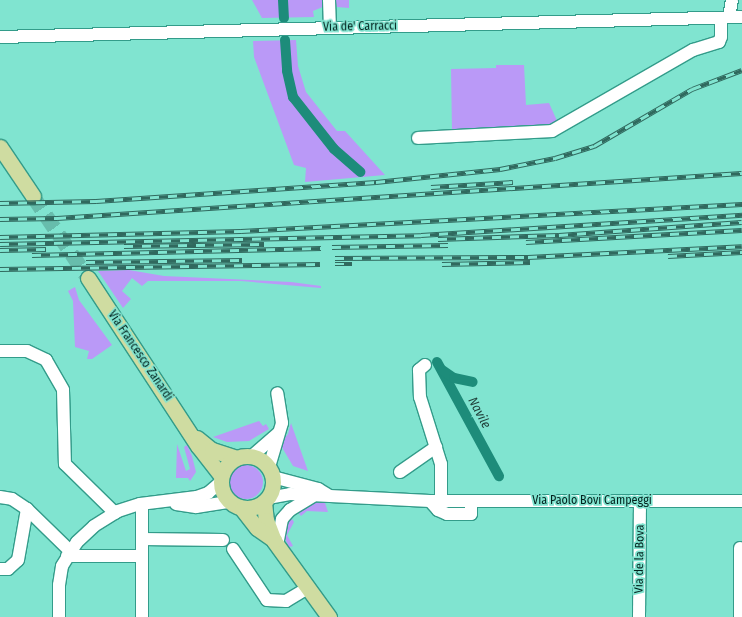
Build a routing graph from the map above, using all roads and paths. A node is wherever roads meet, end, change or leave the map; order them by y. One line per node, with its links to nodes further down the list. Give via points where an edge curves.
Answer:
1 (329, 0): 5 (street)
2 (732, 0): 3 (street)
3 (725, 17): 4 (street, Via de' Carracci); 5 (street, Via de' Carracci); 7 (street, via 718,42 693,50 552,131)
4 (742, 17)
5 (330, 27): 6 (street, Via de' Carracci)
6 (0, 37)
7 (418, 138)
8 (0, 147): 9 (main road)
9 (32, 196)
10 (88, 278): 15 (main road, Via Francesco Zanardi)
11 (0, 351): 34 (street, via 27,352 46,360 63,390 65,464)
12 (425, 365): 16 (street, via 419,370 420,397)
13 (277, 393): 14 (street, via 282,416)
14 (280, 431): 17 (street); 19 (street, via 273,446)
15 (192, 434): 18 (main road, Via Francesco Zanardi, via 212,450); 21 (main road, Via Francesco Zanardi)
16 (436, 447): 20 (street); 27 (street, via 442,470)
17 (252, 456): 18 (main road); 19 (main road)
18 (236, 458): 21 (main road, via 227,465)
19 (271, 472): 22 (street, Via Paolo Bovi Campeggi); 25 (main road, via 272,488)
20 (400, 472)
21 (221, 479): 26 (street, via 202,495); 30 (main road, via 223,495)
22 (328, 495): 24 (street, Via Paolo Bovi Campeggi); 27 (street, Via Paolo Bovi Campeggi)
23 (0, 497): 33 (street, via 12,499)
24 (312, 497): 25 (street, Via Paolo Bovi Campeggi, via 290,494); 37 (street, Via Paolo Bovi Campeggi, via 290,510 282,519)
25 (266, 500): 32 (main road, via 254,508); 37 (main road, via 266,520)
26 (163, 501): 30 (street, via 196,507); 31 (street)
27 (436, 501): 28 (street, Via Paolo Bovi Campeggi)
28 (640, 501): 29 (street, Via Paolo Bovi Campeggi); 47 (street, Via de la Bova)
29 (742, 501)
30 (228, 502): 32 (main road)
31 (142, 504): 34 (street); 35 (street)
32 (242, 508): 37 (main road, via 257,528)
33 (27, 509): 40 (street); 42 (street, via 18,560 8,569)
34 (115, 512): 40 (street, via 90,529)
35 (142, 538): 36 (street); 41 (street)
36 (223, 540)
37 (276, 543): 43 (main road)
38 (740, 548): 48 (street)
39 (234, 549): 43 (street, via 267,600 286,601)
40 (68, 553): 41 (street); 44 (street, via 59,585)
41 (142, 556): 45 (street)
42 (0, 569)
43 (308, 588): 46 (main road)
44 (59, 617)
45 (142, 617)
46 (329, 617)
47 (639, 617)
48 (740, 617)

